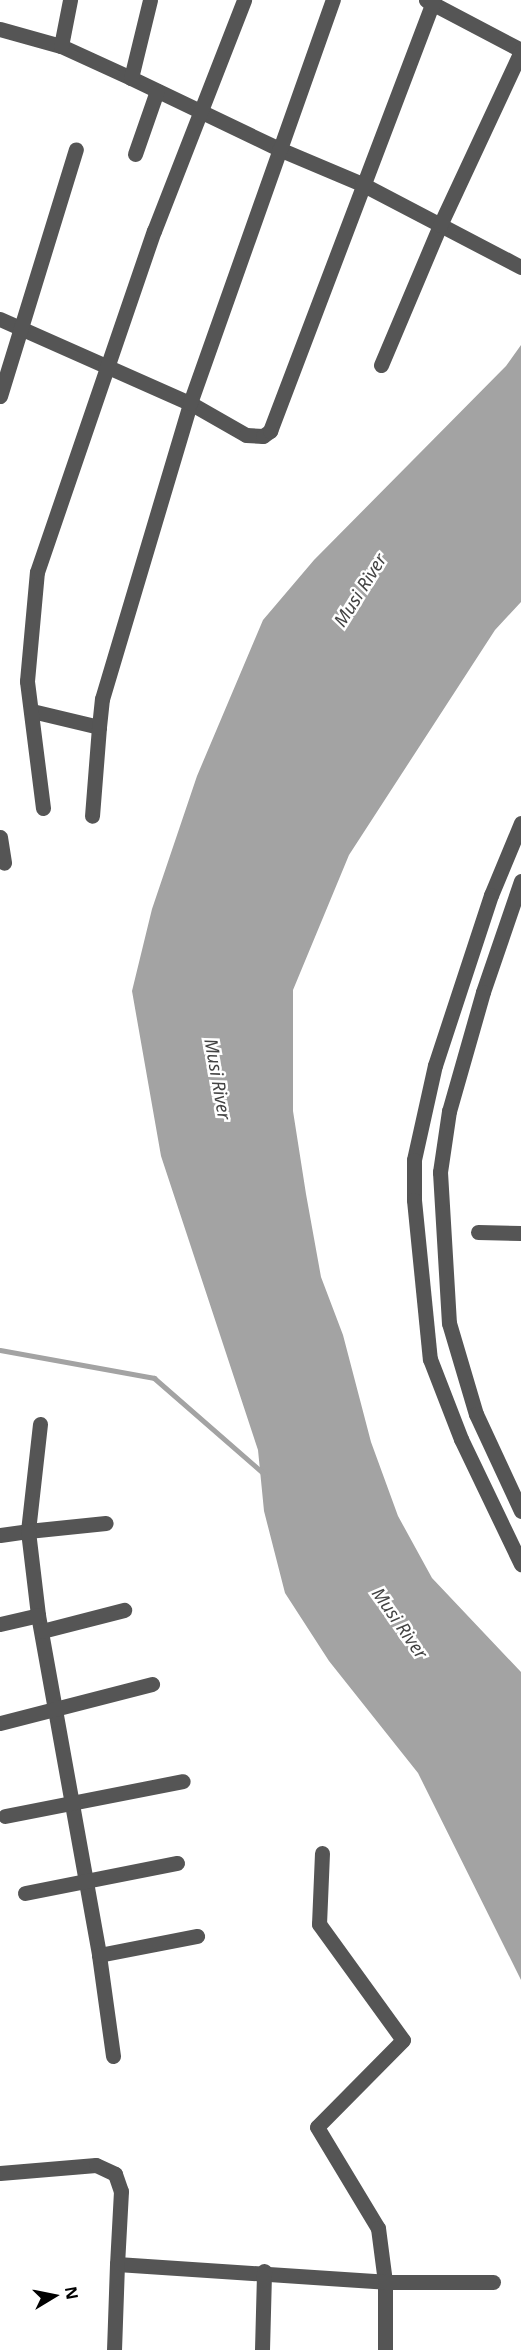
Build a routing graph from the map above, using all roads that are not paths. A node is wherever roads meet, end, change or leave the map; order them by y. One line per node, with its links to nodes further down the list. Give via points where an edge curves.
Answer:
1 (70, 0): 7 (street)
2 (150, 0): 9 (street)
3 (244, 0): 11 (street)
4 (333, 0): 13 (street)
5 (431, 1): 8 (street); 15 (street)
6 (0, 29): 7 (street)
7 (61, 46): 9 (street)
8 (521, 50): 16 (street)
9 (131, 78): 10 (street)
10 (157, 91): 11 (street); 14 (street)
11 (201, 112): 13 (street); 21 (street)
12 (76, 149): 19 (street)
13 (279, 149): 15 (street); 23 (street)
14 (135, 154)
15 (362, 184): 16 (street); 23 (street, via 270,430 263,436 246,435)
16 (440, 225): 17 (street); 20 (street)
17 (521, 267)
18 (0, 319): 19 (street)
19 (19, 330): 21 (street); 22 (street)
20 (381, 365)
21 (105, 369): 23 (street); 24 (street, via 37,572 27,681)
22 (0, 396)
23 (190, 403): 25 (street, via 102,699)
24 (32, 711): 25 (street); 26 (street)
25 (99, 727): 27 (street)
26 (43, 808)
27 (92, 816)
28 (521, 823): 39 (street, via 491,895 435,1065 414,1160 414,1200 430,1359 461,1439)
29 (0, 837): 30 (street)
30 (4, 863)
31 (521, 882): 35 (street, via 458,1078 440,1172 449,1323 476,1414)
32 (478, 1232): 33 (street)
33 (521, 1233)
34 (40, 1424): 37 (street)
35 (521, 1511)
36 (106, 1523): 37 (street)
37 (28, 1531): 38 (street); 41 (street)
38 (0, 1535)
39 (521, 1564)
40 (124, 1610): 43 (street)
41 (38, 1615): 42 (street); 43 (street)
42 (0, 1624)
43 (42, 1631): 45 (street)
44 (152, 1684): 45 (street)
45 (57, 1710): 46 (street); 48 (street)
46 (0, 1723)
47 (183, 1780): 48 (street)
48 (71, 1802): 49 (street); 52 (street)
49 (5, 1816)
50 (322, 1853): 60 (street, via 319,1924 403,2040 317,2127 378,2228)
51 (177, 1863): 52 (street)
52 (86, 1880): 53 (street); 55 (street)
53 (25, 1893)
54 (197, 1936): 55 (street)
55 (99, 1955): 56 (street)
56 (113, 2056)
57 (0, 2173): 58 (street, via 96,2165 114,2174 121,2191)
58 (117, 2264): 59 (street); 62 (street)
59 (264, 2271): 60 (street); 63 (street)
60 (386, 2282): 61 (street); 64 (street)
61 (493, 2282)
62 (114, 2350)
63 (262, 2350)
64 (385, 2350)

